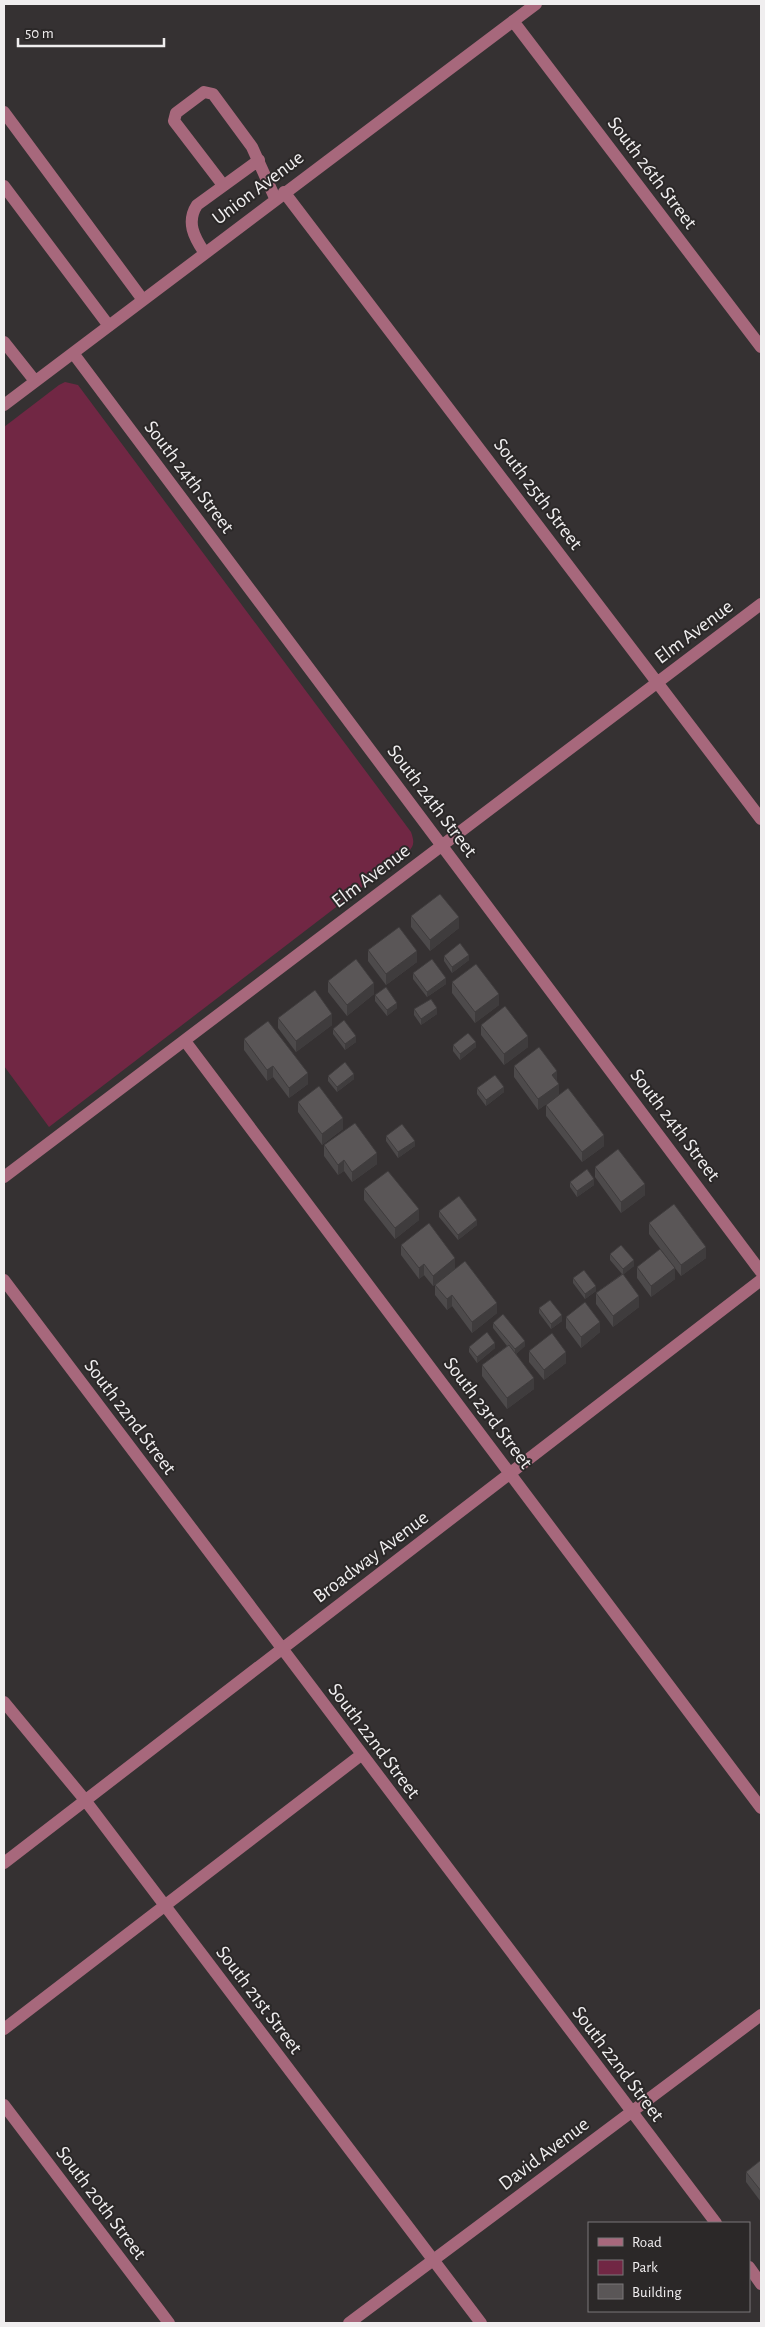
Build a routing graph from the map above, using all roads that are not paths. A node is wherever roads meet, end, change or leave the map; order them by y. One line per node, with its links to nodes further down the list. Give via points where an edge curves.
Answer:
1 (536, 4): 2 (street, Union Avenue)
2 (513, 21): 7 (street, Union Avenue); 12 (street, South 26th Street)
3 (4, 112): 9 (street)
4 (259, 160): 5 (street); 5 (street, South 25th Street, via 219,101 213,94 204,92 176,113 174,121); 7 (street, South 25th Street, via 264,178)
5 (223, 185): 8 (street, via 193,211 194,237)
6 (4, 186): 10 (street)
7 (279, 195): 8 (street, Union Avenue); 17 (street, South 25th Street)
8 (204, 252): 9 (street, Union Avenue)
9 (143, 300): 10 (street, Union Avenue)
10 (109, 326): 13 (street, Union Avenue)
11 (4, 342): 14 (street)
12 (761, 347)
13 (73, 353): 14 (street, Union Avenue); 19 (street, South 24th Street)
14 (35, 381): 15 (street, Union Avenue)
15 (4, 405)
16 (761, 604): 17 (street, Elm Avenue)
17 (658, 682): 18 (street, South 25th Street); 19 (street, Elm Avenue)
18 (761, 818)
19 (443, 846): 20 (street, Elm Avenue); 22 (street, South 24th Street)
20 (184, 1041): 21 (street, Elm Avenue); 25 (street, South 23rd Street)
21 (4, 1177)
22 (761, 1272)
23 (4, 1280): 26 (street, South 22nd Street)
24 (761, 1280): 25 (street, Broadway Avenue)
25 (511, 1475): 26 (street, Broadway Avenue); 30 (street, South 23rd Street)
26 (281, 1649): 28 (street, South 22nd Street); 29 (street, Broadway Avenue)
27 (4, 1702): 29 (street, South 21st Street)
28 (361, 1755): 32 (street); 36 (street, South 22nd Street)
29 (85, 1800): 31 (street, Broadway Avenue); 32 (street, South 21st Street)
30 (761, 1808)
31 (4, 1864)
32 (164, 1905): 34 (street); 38 (street, South 21st Street)
33 (761, 2015): 36 (street, David Avenue)
34 (4, 2029)
35 (4, 2105): 41 (street, South 20th Street)
36 (632, 2112): 37 (street, South 22nd Street); 38 (street, David Avenue)
37 (715, 2222)
38 (433, 2260): 42 (street, David Avenue); 43 (street, South 21st Street)
39 (750, 2268): 40 (street)
40 (761, 2284)
41 (168, 2323)
42 (349, 2323)
43 (481, 2323)

